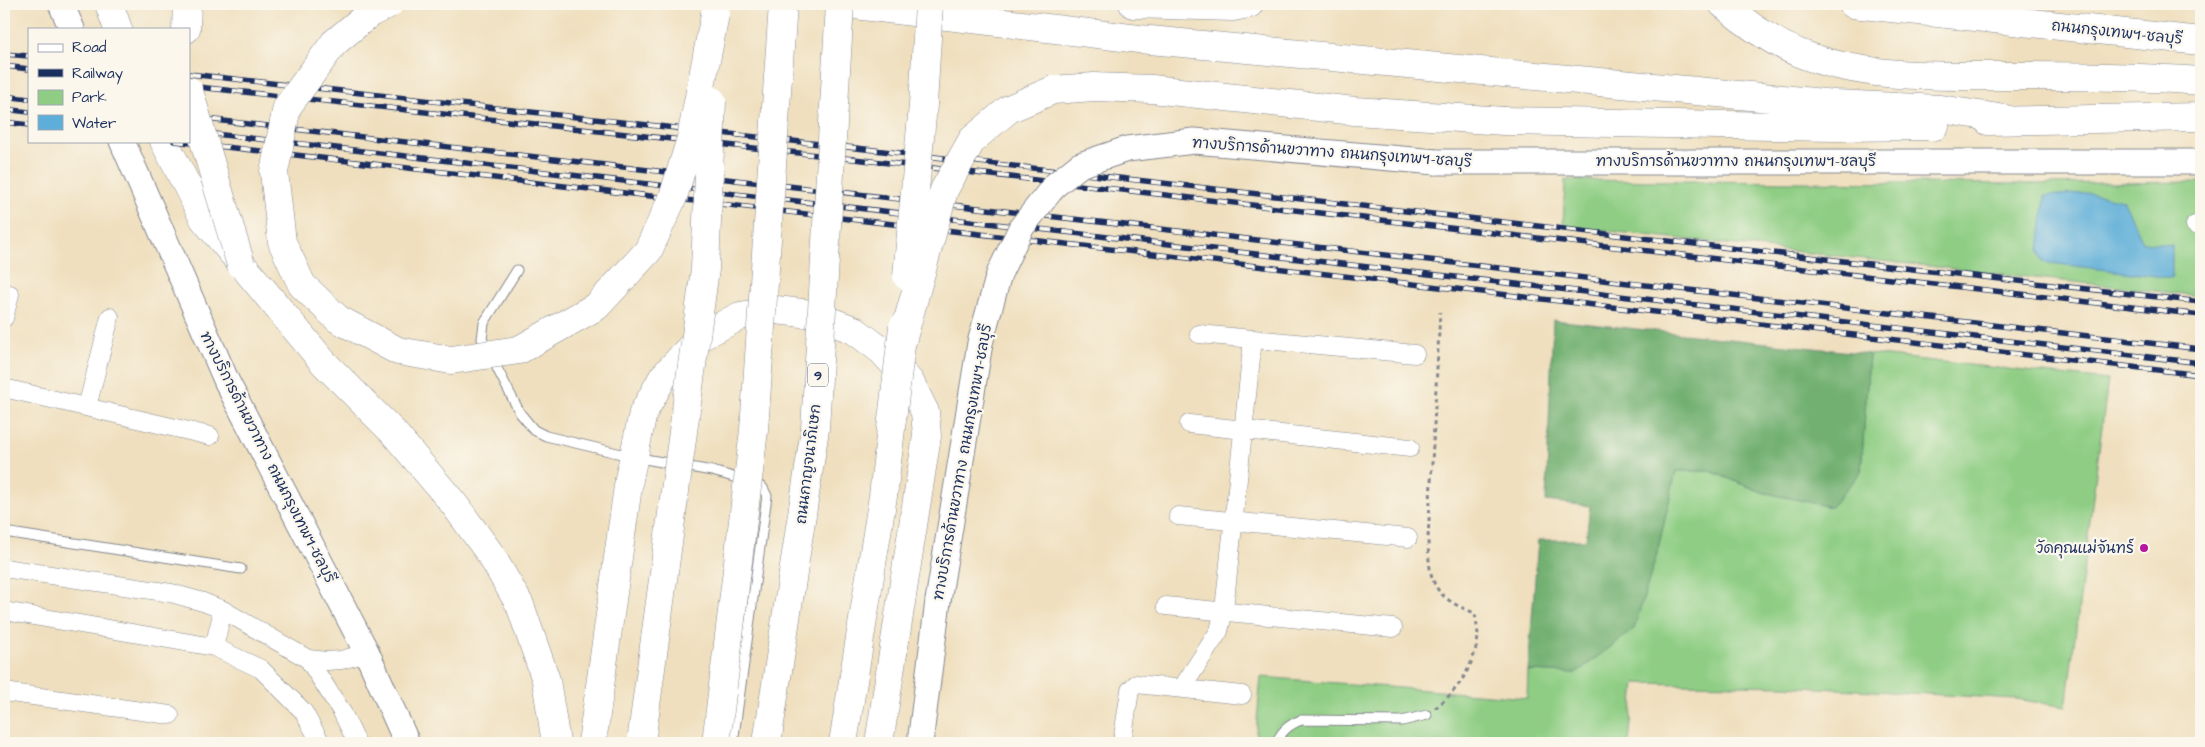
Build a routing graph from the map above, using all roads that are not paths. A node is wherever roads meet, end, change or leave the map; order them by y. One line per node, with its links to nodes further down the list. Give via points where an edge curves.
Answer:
1 (61, 4): 14 (main road)
2 (109, 4): 15 (highway)
3 (187, 4): 16 (highway)
4 (389, 4): 13 (highway, bridge, via 370,13 334,43 287,107 274,172 282,242 302,285 338,319 398,352 451,360 519,350 597,306 648,251 673,197 691,138)
5 (783, 4): 66 (highway, bridge, via 754,430)
6 (840, 4): 68 (highway, ถนนกาญจนาภิเษก / 9, bridge, via 815,429)
7 (846, 4): 21 (highway, via 1139,40 1835,104 1940,110)
8 (929, 4): 32 (highway, bridge)
9 (1133, 4): 10 (highway, via 1233,7)
10 (1249, 4)
11 (1723, 4): 18 (highway, via 1773,41 1829,63 1891,74)
12 (1853, 4): 17 (highway, ถนนกรุงเทพฯ-ชลบุรี)
13 (716, 9): 60 (highway, bridge, via 705,269)
14 (72, 28)
15 (118, 28)
16 (186, 28)
17 (2201, 41)
18 (2201, 81)
19 (190, 93): 25 (highway, bridge)
20 (2201, 117): 21 (highway)
21 (2006, 119): 32 (highway, bridge, via 1934,126 1834,128 1504,121 1355,111 1152,89 1094,87 1053,90 1010,109 972,140 944,190)
22 (122, 142): 53 (main road, ทางบริการด้านขวาทาง ถนนกรุงเทพฯ-ชลบุรี, via 227,382)
23 (165, 142): 25 (highway, via 204,219)
24 (2201, 162): 71 (main road, ทางบริการด้านขวาทาง ถนนกรุงเทพฯ-ชลบุรี, bridge, via 1436,162 1194,141 1127,149 1080,165 1054,185 1021,228 999,274 980,343 938,600)
25 (241, 265): 64 (highway, via 324,363 393,432 492,555 520,605 546,680)
26 (517, 270): 40 (lane, via 484,322 482,339 520,413 534,430 546,436)
27 (10, 294): 29 (street)
28 (110, 317): 35 (street)
29 (4, 318)
30 (1199, 334): 31 (street)
31 (1254, 338): 33 (street); 37 (street)
32 (901, 345): 69 (highway, bridge, via 882,496)
33 (1415, 354)
34 (4, 388): 35 (street)
35 (87, 407): 38 (street)
36 (1189, 424): 37 (street)
37 (1244, 430): 39 (street); 42 (street)
38 (210, 436)
39 (1410, 448)
40 (634, 458): 65 (highway); 67 (lane, via 712,471 755,483 767,496); 70 (highway, via 643,413 663,377 700,337 740,316 776,310 811,314 854,330 882,351 910,382 924,412 927,436)
41 (1178, 516): 42 (street)
42 (1234, 520): 44 (street); 49 (street)
43 (4, 532): 46 (lane)
44 (1408, 538)
45 (4, 568): 48 (street, via 171,594)
46 (241, 569)
47 (1166, 606): 49 (street)
48 (223, 610): 52 (street); 54 (street)
49 (1224, 610): 51 (street); 55 (street, via 1219,631)
50 (4, 611): 52 (street)
51 (1393, 628)
52 (214, 647): 61 (street, via 261,669 303,711)
53 (367, 653): 54 (street, via 341,660); 63 (main road, ทางบริการด้านขวาทาง ถนนกรุงเทพฯ-ชลบุรี)
54 (308, 659): 62 (street, via 342,712)
55 (1182, 688): 57 (street); 72 (street, via 1143,683 1132,687)
56 (4, 692): 58 (street)
57 (1242, 695)
58 (170, 715)
59 (1427, 715): 73 (lane, via 1402,721 1301,720 1291,724)
60 (642, 739)
61 (321, 743)
62 (357, 743)
63 (407, 743)
64 (556, 743)
65 (592, 743)
66 (716, 743)
67 (733, 743)
68 (767, 743)
69 (843, 743)
70 (879, 743)
71 (920, 743)
72 (1122, 743)
73 (1276, 743)

